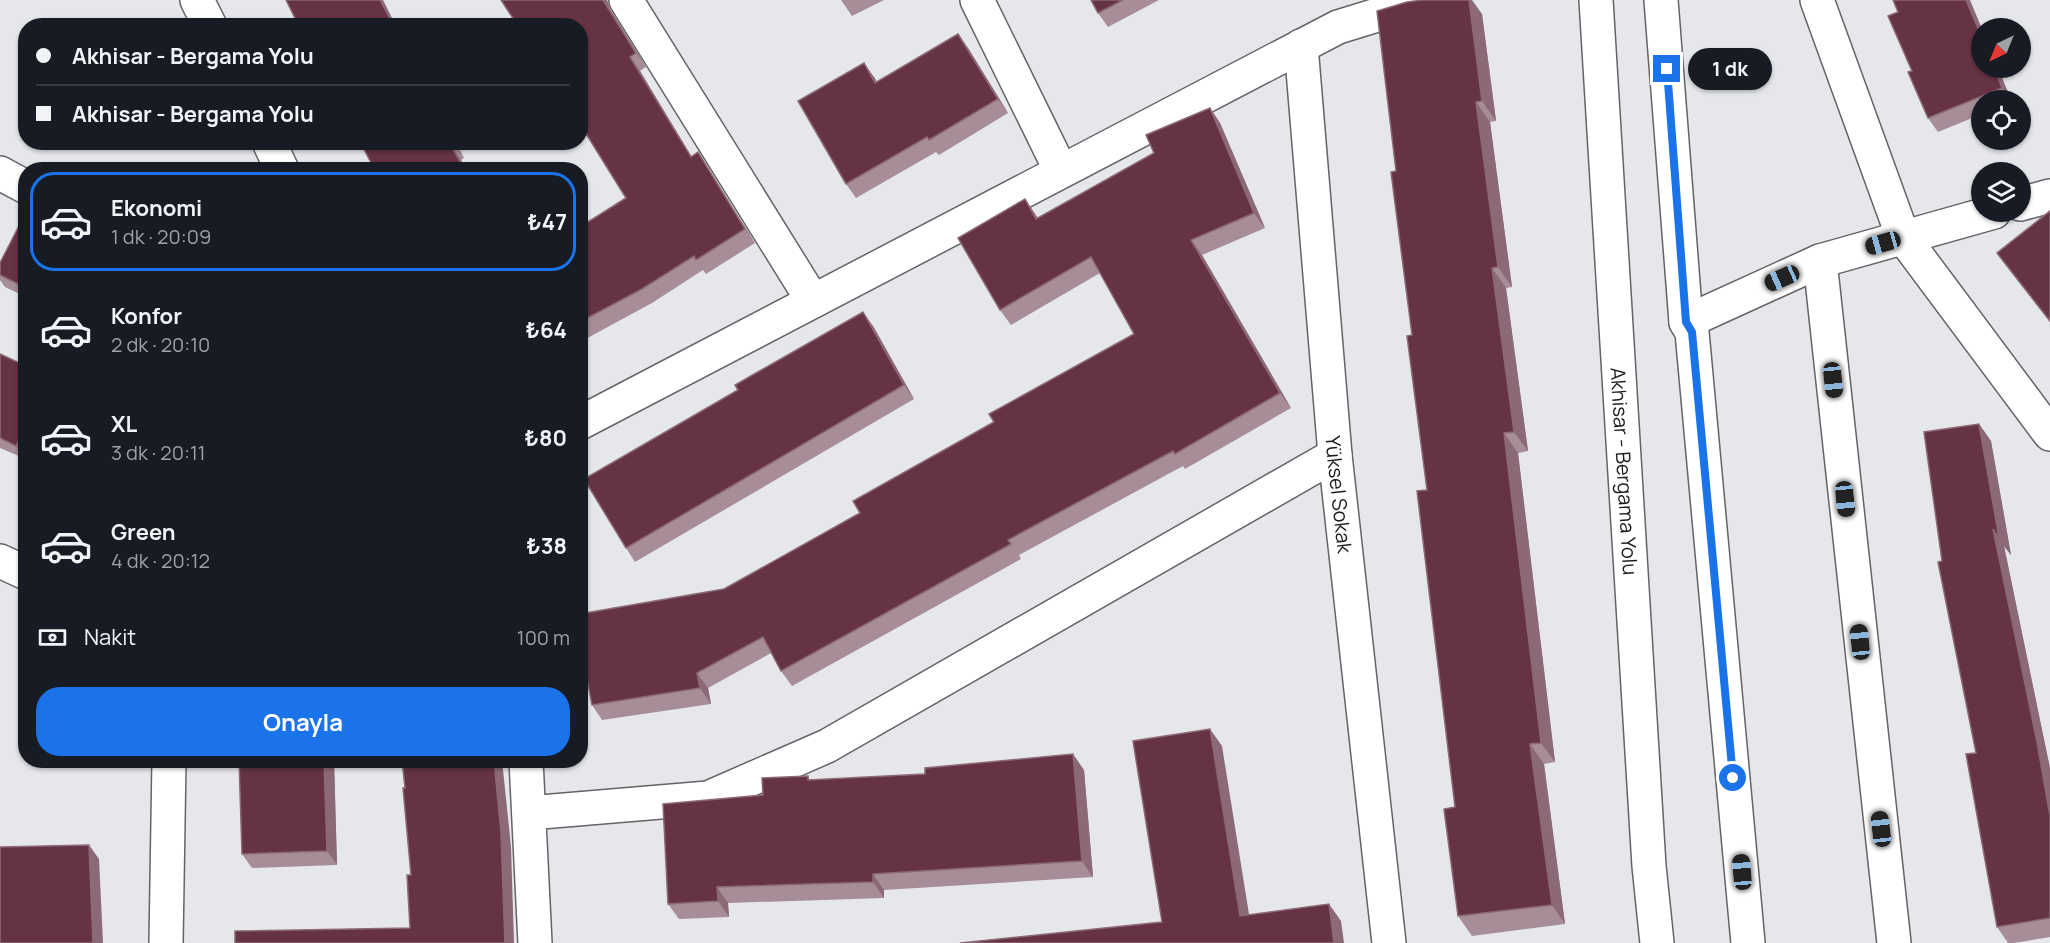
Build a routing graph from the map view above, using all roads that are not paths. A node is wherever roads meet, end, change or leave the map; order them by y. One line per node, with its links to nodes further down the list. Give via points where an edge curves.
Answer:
1 (197, 0): 9 (street)
2 (626, 0): 19 (street)
3 (977, 0): 11 (street)
4 (1426, 0): 8 (street)
5 (1596, 0): 32 (street, Akhisar - Bergama Yolu, via 1649,866)
6 (1661, 0): 20 (street)
7 (1817, 0): 17 (street)
8 (1334, 14): 10 (street)
9 (206, 18)
10 (1301, 46): 11 (street); 23 (street, Yüksel Sokak)
11 (1061, 171): 19 (street)
12 (0, 173): 13 (street)
13 (18, 183)
14 (2050, 196): 15 (street)
15 (2031, 201)
16 (1971, 218): 17 (street)
17 (1903, 237): 18 (street); 22 (street)
18 (1820, 261): 20 (street); 34 (street)
19 (813, 301): 21 (street)
20 (1686, 322): 33 (street, via 1692,332)
21 (588, 419)
22 (2050, 434)
23 (1335, 455): 28 (street, via 837,740 795,760 708,798); 31 (street, Yüksel Sokak)
24 (0, 561): 25 (street)
25 (18, 569)
26 (169, 768): 29 (street)
27 (526, 768): 28 (street)
28 (529, 813): 30 (street)
29 (166, 943)
30 (535, 943)
31 (1389, 943)
32 (1657, 943)
33 (1748, 943)
34 (1894, 943)

